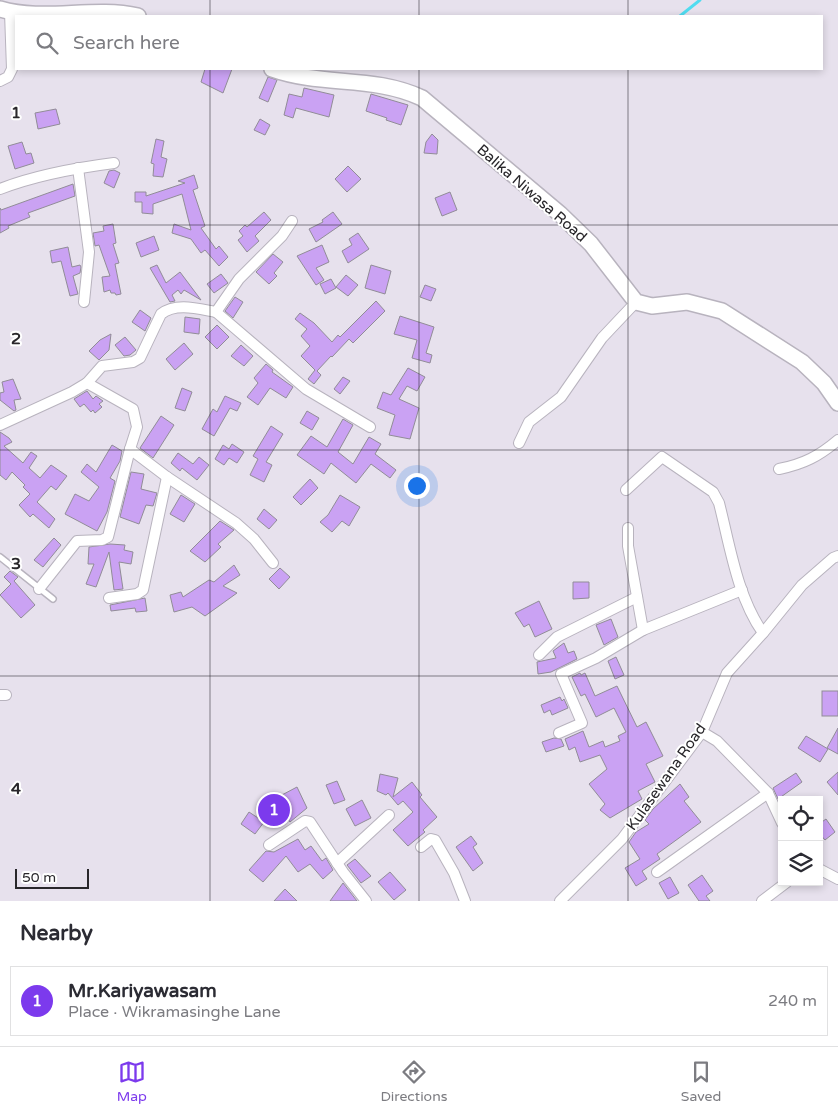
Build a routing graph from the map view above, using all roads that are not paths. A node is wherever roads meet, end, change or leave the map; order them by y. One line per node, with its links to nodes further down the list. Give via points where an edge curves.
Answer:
1 (5, 11): 2 (street); 6 (street, via 12,69 8,77)
2 (41, 15)
3 (41, 15): 4 (street, via 94,11)
4 (129, 15)
5 (276, 70): 12 (street, Balika Niwasa Road, via 316,80 383,84 422,98 560,214 597,251)
6 (0, 81)
7 (114, 163): 8 (street)
8 (78, 168): 9 (street); 11 (street, via 89,252)
9 (0, 189)
10 (292, 221): 13 (street, via 282,236 239,279)
11 (84, 302)
12 (636, 302): 15 (street, via 652,306 687,302 722,311 802,362 824,383); 19 (street, via 602,338 562,397 529,422)
13 (216, 312): 14 (street, via 168,308 161,314 140,358 102,366); 17 (street, via 306,389)
14 (87, 382): 16 (street); 20 (street, via 133,409 137,427)
15 (838, 403)
16 (0, 425)
17 (370, 427)
18 (838, 440): 21 (street, via 801,465)
19 (519, 443)
20 (130, 449): 22 (street); 28 (street, via 108,537 77,541)
21 (779, 469)
22 (167, 477): 27 (street, via 236,523); 31 (street, via 143,590 137,594)
23 (626, 490): 29 (street, via 662,457 713,492 719,503)
24 (628, 528): 30 (street)
25 (838, 556): 34 (street, Kulasewana Road, via 802,585)
26 (0, 557): 28 (lane)
27 (273, 563)
28 (39, 589): 32 (lane)
29 (742, 590): 33 (street); 34 (street, via 755,621)
30 (637, 597): 33 (street); 35 (street, via 558,637)
31 (109, 598)
32 (53, 599)
33 (644, 630): 37 (street, via 561,674 582,723)
34 (764, 633): 36 (street, Kulasewana Road, via 727,673)
35 (539, 655)
36 (702, 732): 38 (street, via 717,741); 50 (street, Kulasewana Road, via 622,839)
37 (559, 733)
38 (768, 793): 40 (street); 45 (street)
39 (389, 814): 43 (street)
40 (778, 814)
41 (269, 845): 43 (street, via 305,820 310,822)
42 (421, 847): 49 (street, via 431,839 436,840)
43 (340, 868): 48 (street)
44 (823, 871): 46 (street)
45 (657, 872)
46 (838, 879)
47 (782, 886): 51 (street)
48 (366, 901)
49 (465, 901)
50 (560, 901)
51 (762, 901)

